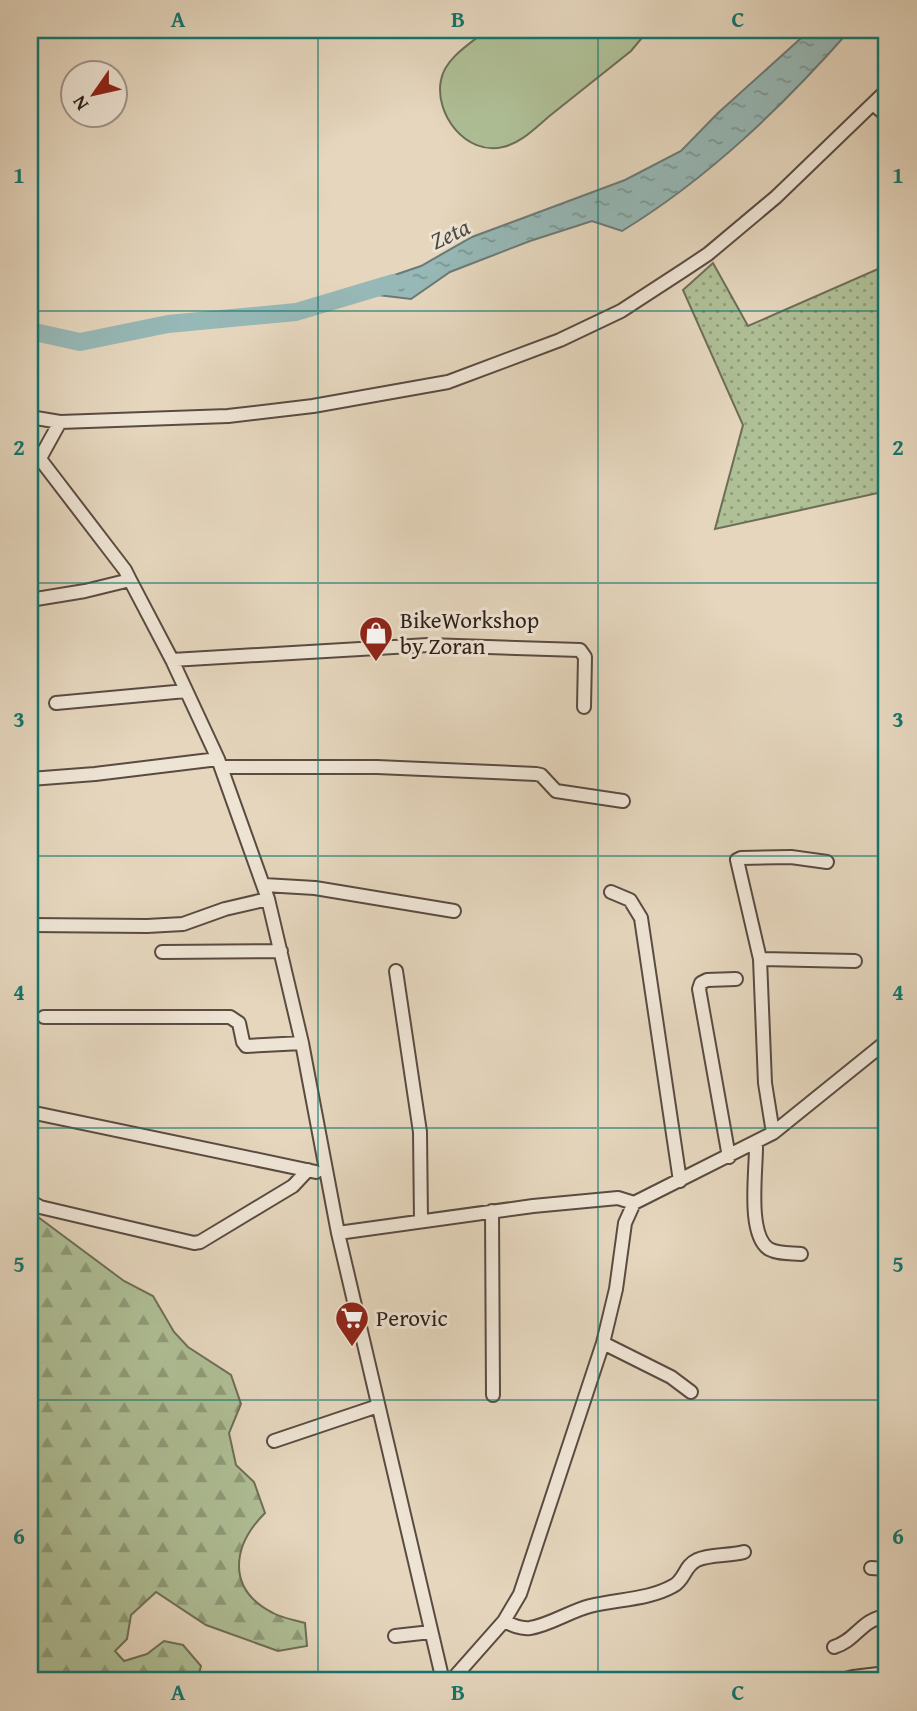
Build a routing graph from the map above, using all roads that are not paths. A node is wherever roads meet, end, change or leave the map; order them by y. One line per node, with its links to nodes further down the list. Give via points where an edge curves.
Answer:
1 (887, 90): 2 (street)
2 (873, 104): 3 (street); 5 (street, via 776,197 708,254 621,312 547,344 448,382 313,406 228,416)
3 (887, 116)
4 (30, 417): 5 (street)
5 (60, 422): 7 (street)
6 (30, 446): 7 (street)
7 (39, 460): 8 (street)
8 (130, 580): 9 (street); 10 (street)
9 (30, 600)
10 (172, 660): 11 (street); 13 (street, via 428,645 580,650 585,657)
11 (186, 691): 12 (street); 14 (street)
12 (56, 703)
13 (584, 707)
14 (219, 763): 15 (street); 16 (street, via 536,774 556,791); 18 (street)
15 (30, 779)
16 (623, 801)
17 (827, 862): 25 (street, via 737,860)
18 (264, 885): 20 (street); 21 (street, via 315,888)
19 (611, 892): 38 (street, via 630,900 641,919)
20 (268, 899): 22 (street, via 183,924); 23 (street)
21 (454, 911)
22 (30, 925)
23 (281, 951): 24 (street); 31 (street)
24 (162, 953)
25 (760, 959): 26 (street); 33 (street, via 765,1083)
26 (855, 961)
27 (396, 971): 42 (street, via 419,1132)
28 (736, 979): 35 (street, via 707,981 699,989)
29 (44, 1017): 31 (street, via 230,1017 239,1023 246,1046)
30 (887, 1041): 33 (street)
31 (302, 1044): 37 (street)
32 (30, 1112): 36 (street)
33 (773, 1133): 34 (street)
34 (756, 1142): 35 (street); 44 (street, via 759,1237 775,1252)
35 (729, 1157): 38 (street)
36 (308, 1170): 37 (street); 39 (street, via 293,1186 194,1243)
37 (327, 1174): 43 (street)
38 (680, 1181): 40 (street)
39 (30, 1201)
40 (634, 1203): 41 (street, via 618,1198); 45 (street, via 625,1223)
41 (492, 1211): 42 (street); 47 (street)
42 (421, 1221): 43 (street)
43 (338, 1233): 48 (street)
44 (801, 1254)
45 (603, 1343): 46 (street); 54 (street, via 520,1594)
46 (691, 1392)
47 (493, 1395)
48 (378, 1406): 49 (street); 55 (street)
49 (274, 1441)
50 (744, 1552): 54 (street, via 699,1558 677,1585 656,1593 588,1606 530,1628)
51 (872, 1568): 52 (street)
52 (887, 1569)
53 (887, 1616): 57 (street, via 869,1620 846,1643)
54 (504, 1621): 60 (street)
55 (431, 1632): 56 (street); 59 (street)
56 (395, 1636)
57 (834, 1647)
58 (887, 1673): 61 (street)
59 (443, 1681)
60 (451, 1681)
61 (838, 1681)

